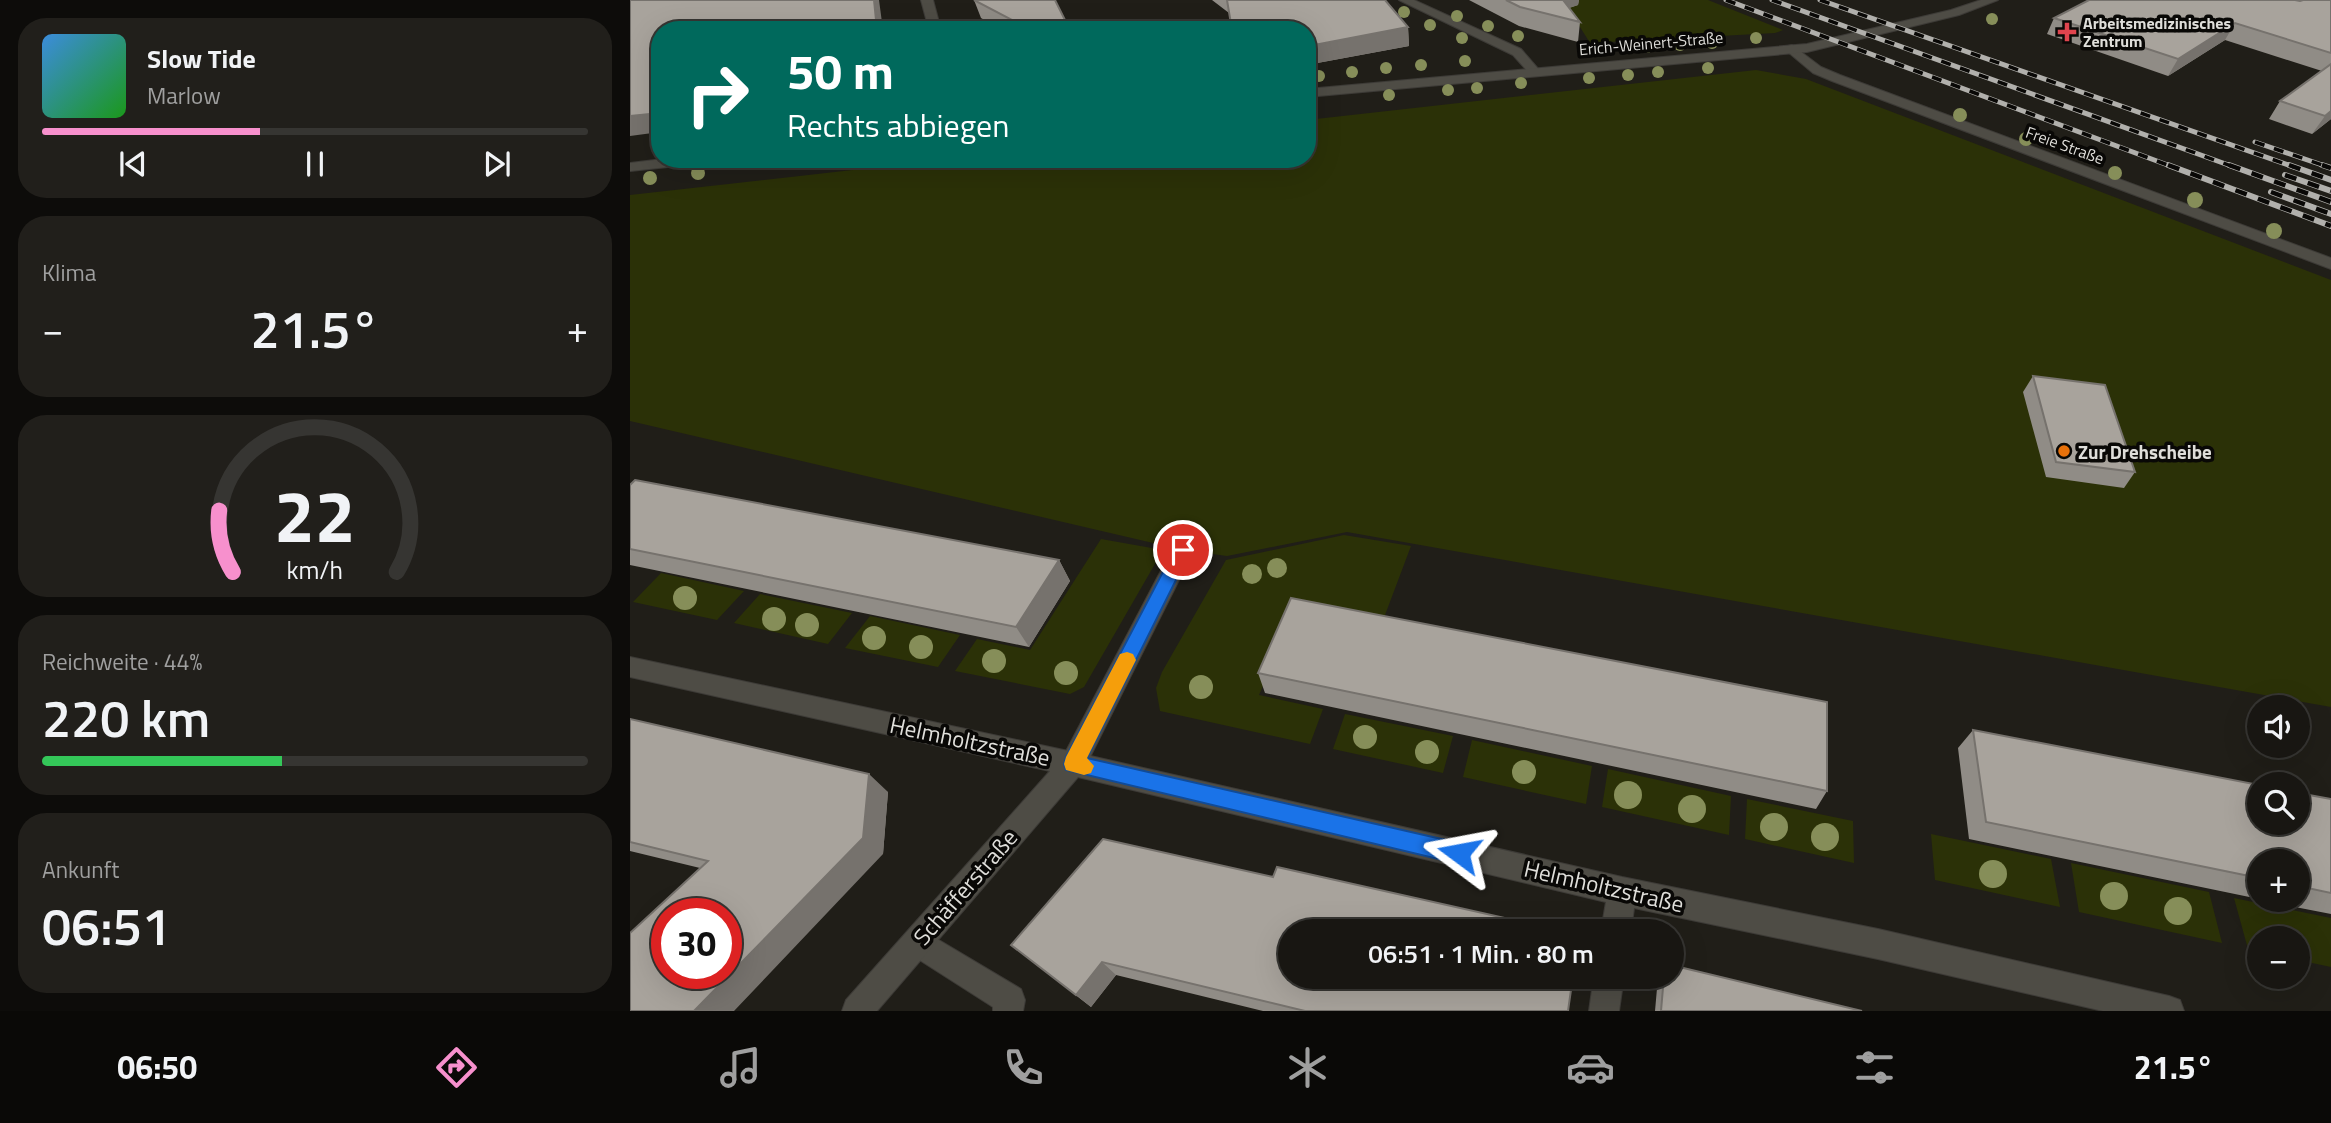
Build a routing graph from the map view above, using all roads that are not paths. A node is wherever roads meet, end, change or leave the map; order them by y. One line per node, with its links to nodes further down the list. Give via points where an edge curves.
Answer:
1 (927, 0): 4 (street)
2 (1405, 0): 6 (street, via 1517,52)
3 (1992, 0): 5 (street, Erich-Weinert-Straße, via 1955,13)
4 (933, 21)
5 (1793, 49): 6 (street, Erich-Weinert-Straße); 10 (street, Freie Straße, via 1836,79)
6 (1534, 71): 7 (street, Erich-Weinert-Straße)
7 (1316, 92)
8 (651, 165): 9 (street)
9 (630, 167)
10 (2331, 264)
11 (1183, 550): 13 (street, Schäfferstraße)
12 (630, 667): 13 (street, Helmholtzstraße)
13 (1073, 764): 14 (street, Helmholtzstraße); 16 (street, Schäfferstraße)
14 (1622, 891): 15 (street); 21 (street, Helmholtzstraße)
15 (1618, 919)
16 (917, 942): 18 (street, Schäfferstraße); 19 (street, via 1010,1000)
17 (1607, 989): 20 (street)
18 (857, 1011)
19 (1007, 1011)
20 (1604, 1011)
21 (2169, 1011)

